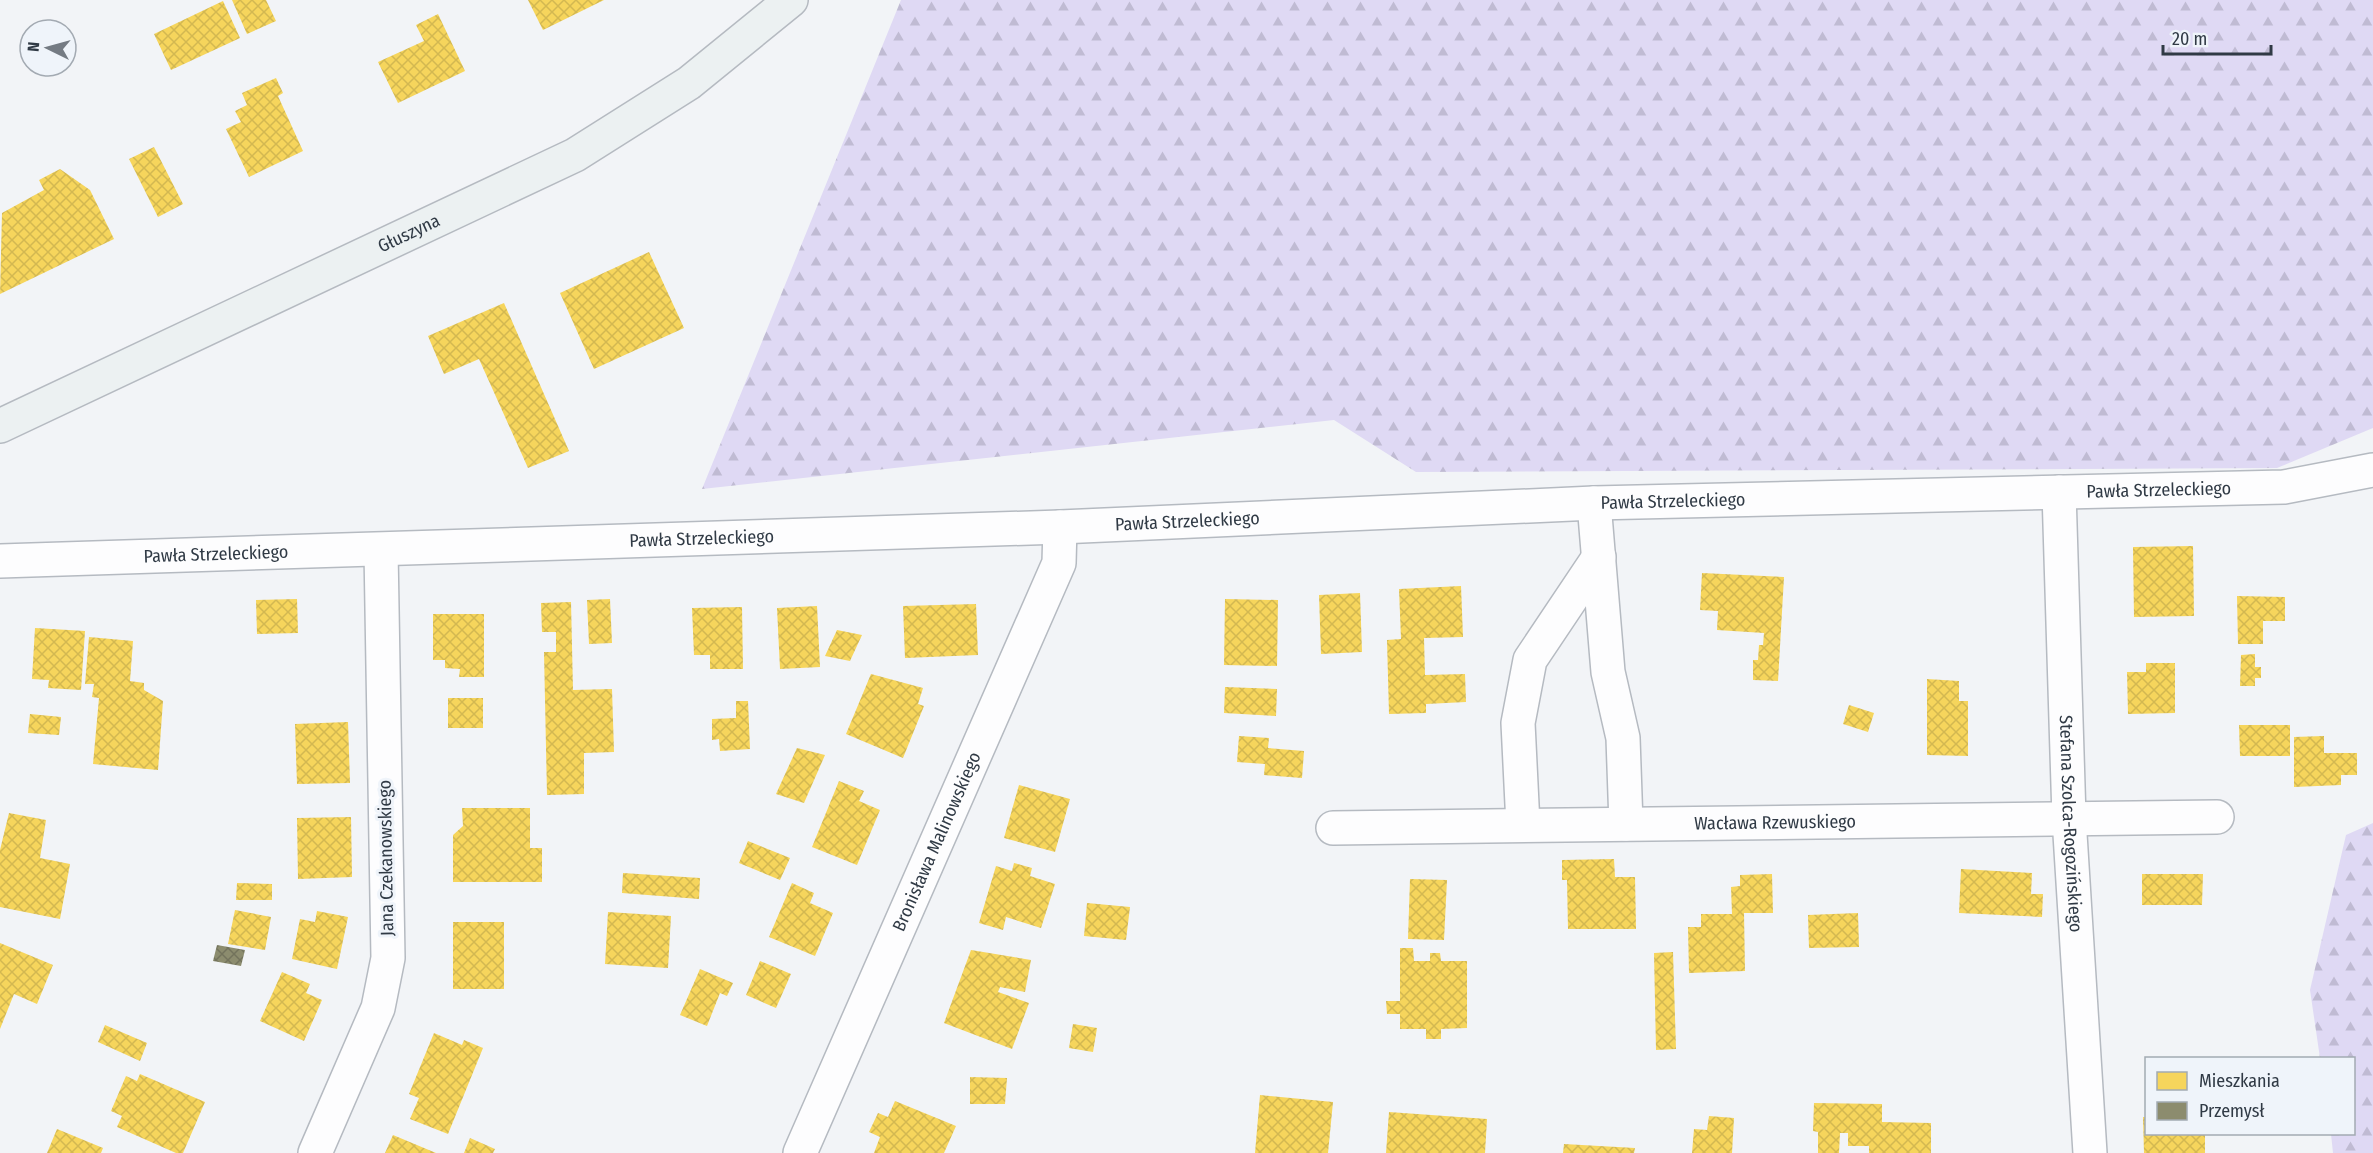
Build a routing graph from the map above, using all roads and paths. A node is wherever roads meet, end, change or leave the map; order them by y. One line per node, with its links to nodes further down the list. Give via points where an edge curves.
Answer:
1 (791, 0): 2 (street, Głuszyna, via 690,83 575,155)
2 (0, 426)
3 (2373, 470): 4 (street, Pawła Strzeleckiego, via 2284,488)
4 (2059, 492): 5 (street, Pawła Strzeleckiego); 11 (street, Stefana Szolca-Rogozińskiego)
5 (1594, 502): 6 (street, Pawła Strzeleckiego); 8 (street)
6 (1060, 527): 7 (street, Pawła Strzeleckiego); 16 (street, Bronisława Malinowskiego, via 1059,563)
7 (381, 550): 9 (street, Pawła Strzeleckiego); 15 (street, Jana Czekanowskiego, via 388,958 378,1008)
8 (1599, 557): 12 (street, via 1608,672 1623,738); 13 (street, via 1530,660 1518,723)
9 (0, 561)
10 (2217, 817): 11 (street, Wacława Rzewuskiego)
11 (2069, 818): 12 (street, Wacława Rzewuskiego); 17 (street, Stefana Szolca-Rogozińskiego)
12 (1626, 824): 13 (street, Wacława Rzewuskiego)
13 (1523, 825): 14 (street, Wacława Rzewuskiego)
14 (1333, 828)
15 (315, 1153)
16 (800, 1153)
17 (2090, 1153)

